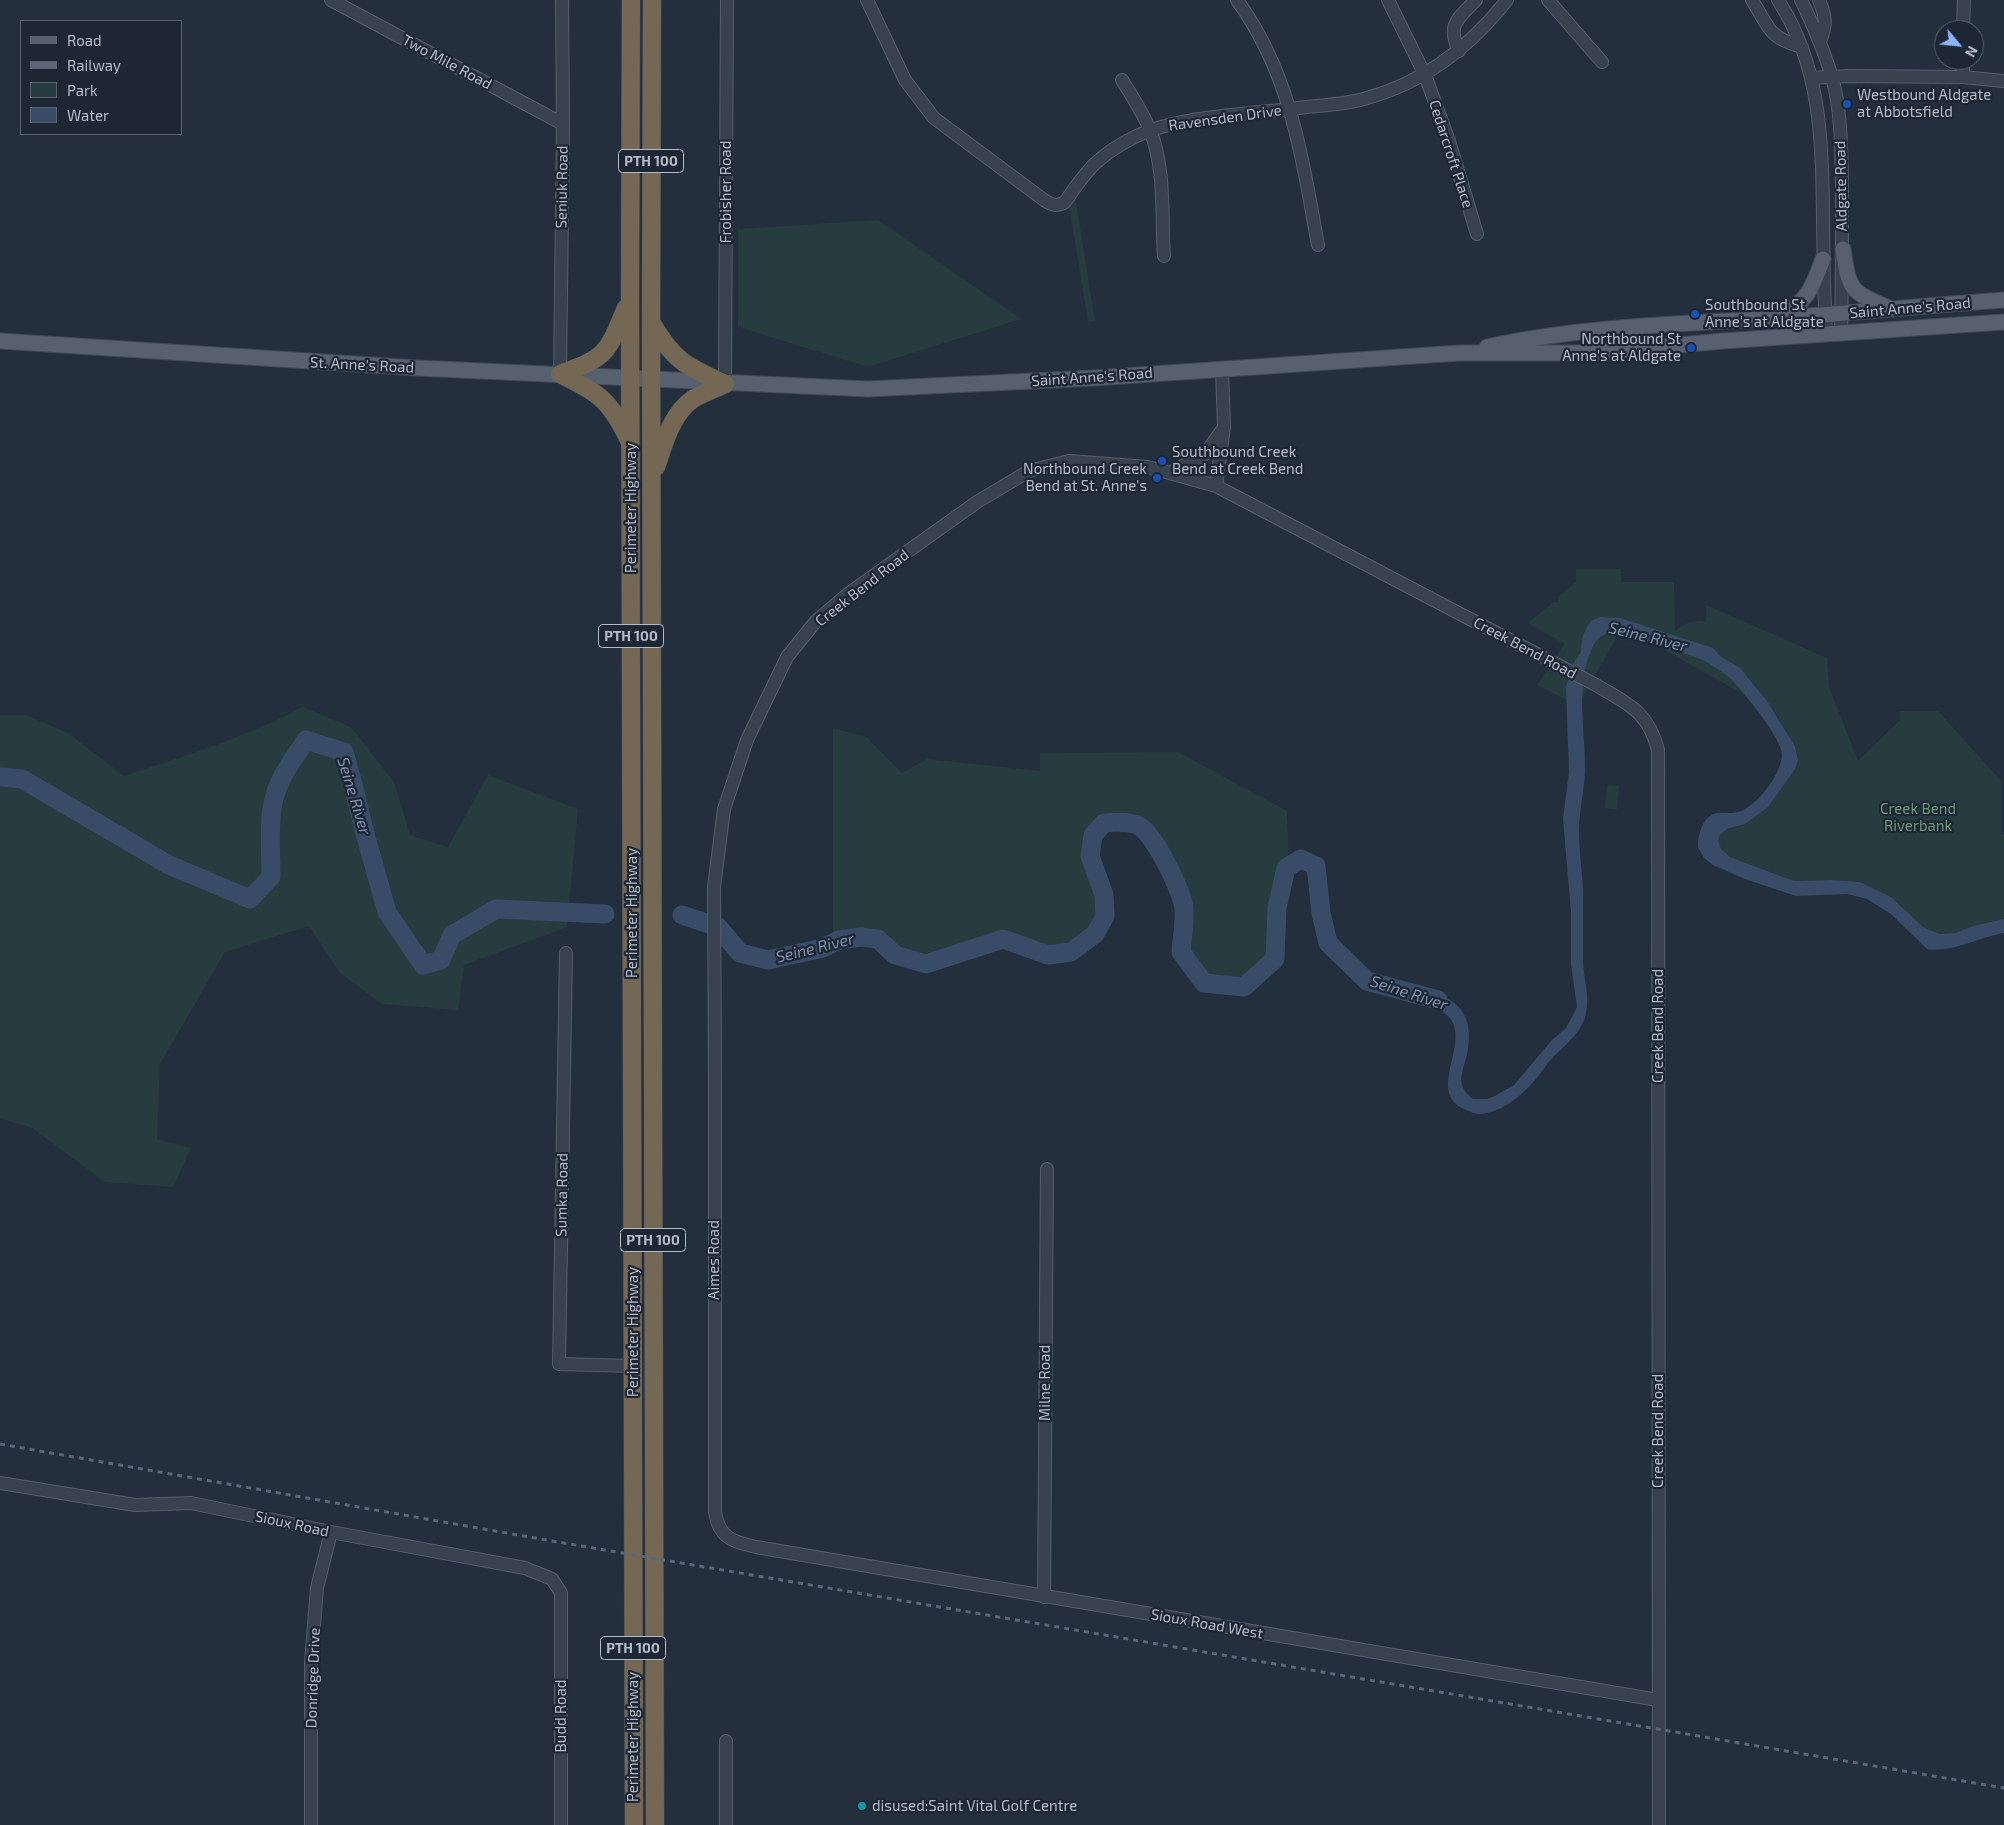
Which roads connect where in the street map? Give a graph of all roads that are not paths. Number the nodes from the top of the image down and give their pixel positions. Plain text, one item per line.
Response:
1 (331, 0) edge
2 (562, 0) edge
3 (631, 0) edge
4 (652, 0) edge
5 (727, 0) edge
6 (867, 0) edge
7 (1237, 0) edge
8 (1388, 0) edge
9 (1476, 0) edge
10 (1507, 0) edge
11 (1548, 0) edge
12 (1752, 0) edge
13 (1778, 0) edge
14 (1801, 0) edge
15 (1819, 0) edge
16 (1964, 0) edge
17 (1964, 20) edge
18 (1820, 41) junction
19 (1802, 47) junction
20 (1459, 51) junction
21 (1602, 62) dead end
22 (1963, 70) edge
23 (1425, 75) junction
24 (1832, 76) junction
25 (1963, 77) junction
26 (1811, 78) junction
27 (1122, 80) dead end
28 (2004, 81) edge
29 (1290, 109) junction
30 (563, 124) junction
31 (1150, 131) junction
32 (1477, 234) dead end
33 (1318, 246) dead end
34 (1842, 249) junction
35 (1164, 256) dead end
36 (1823, 259) junction
37 (630, 298) junction
38 (2004, 300) edge
39 (1893, 310) junction
40 (1841, 314) junction
41 (1825, 315) junction
42 (1780, 318) junction
43 (651, 321) junction
44 (2004, 322) edge
45 (1834, 334) junction
46 (0, 342) edge
47 (1458, 353) junction
48 (1222, 369) junction
49 (560, 374) junction
50 (630, 378) junction
51 (651, 379) junction
52 (725, 384) junction
53 (1224, 427) junction
54 (630, 444) junction
55 (1170, 473) junction
56 (652, 480) junction
57 (1216, 486) junction
58 (714, 948) joint
59 (566, 953) dead end
60 (1046, 1168) dead end
61 (633, 1366) junction
62 (0, 1483) edge
63 (331, 1532) junction
64 (756, 1547) joint
65 (1044, 1597) junction
66 (562, 1607) joint
67 (1658, 1700) junction
68 (726, 1741) dead end
69 (311, 1825) edge
70 (561, 1825) edge
71 (634, 1825) edge
72 (655, 1825) edge
73 (726, 1825) edge
74 (1660, 1825) edge

1 - 30 street, Two Mile Road
2 - 30 street, Seniuk Road
3 - 37 highway, Perimeter Highway / PTH 100
4 - 43 highway, Perimeter Highway / PTH 100
5 - 52 street, Frobisher Road
6 - 31 street, Ravensden Drive
7 - 29 street
8 - 23 street, Cedarcroft Place
9 - 20 street
10 - 20 street, Ravensden Drive
11 - 21 street
12 - 19 street
13 - 19 street, Aldgate Road
14 - 18 street, Aldgate Road
15 - 18 street
16 - 17 street
18 - 24 street, Aldgate Road
19 - 26 street, Aldgate Road
20 - 23 street, Ravensden Drive
22 - 25 street
23 - 29 street, Ravensden Drive
23 - 32 street, Cedarcroft Place
24 - 25 street
24 - 26 street
24 - 34 street, Aldgate Road
25 - 28 street
26 - 36 street, Aldgate Road
27 - 31 street
29 - 31 street, Ravensden Drive
29 - 33 street
30 - 49 street, Seniuk Road
31 - 35 street
34 - 39 main road
34 - 40 street, Aldgate Road
36 - 41 street, Aldgate Road
36 - 42 main road
37 - 49 highway
37 - 50 highway, Perimeter Highway / PTH 100
38 - 39 main road, Saint Anne's Road
39 - 40 main road, Saint Anne's Road
40 - 41 main road, Saint Anne's Road
40 - 45 street, Aldgate Road
41 - 42 main road, Saint Anne's Road
41 - 45 street, Aldgate Road
42 - 47 main road, Saint Anne's Road
43 - 51 highway, Perimeter Highway / PTH 100
43 - 52 highway
44 - 45 main road, Saint Anne's Road
45 - 47 main road, Saint Anne's Road
46 - 49 main road, St. Anne's Road
47 - 48 main road, Saint Anne's Road
48 - 52 main road, Saint Anne's Road
48 - 53 street
49 - 50 main road, St. Anne's Road
49 - 54 highway
50 - 51 main road, St. Anne's Road
50 - 54 highway, Perimeter Highway / PTH 100
51 - 52 main road, St. Anne's Road
51 - 56 highway, Perimeter Highway / PTH 100
52 - 56 highway
53 - 55 street
53 - 57 street
54 - 61 highway, Perimeter Highway / PTH 100
55 - 57 street, Creek Bend Road
55 - 58 street, Creek Bend Road
56 - 72 highway, Perimeter Highway / PTH 100
57 - 67 street, Creek Bend Road
58 - 64 street, Aimes Road
59 - 61 street, Sumka Road
60 - 65 street, Milne Road
61 - 71 highway, Perimeter Highway / PTH 100
62 - 63 street, Sioux Road
63 - 66 street, Sioux Road
63 - 69 street, Donridge Drive
64 - 65 street, Sioux Road West
65 - 67 street, Sioux Road West
66 - 70 street, Budd Road
67 - 74 street, Creek Bend Road
68 - 73 street

